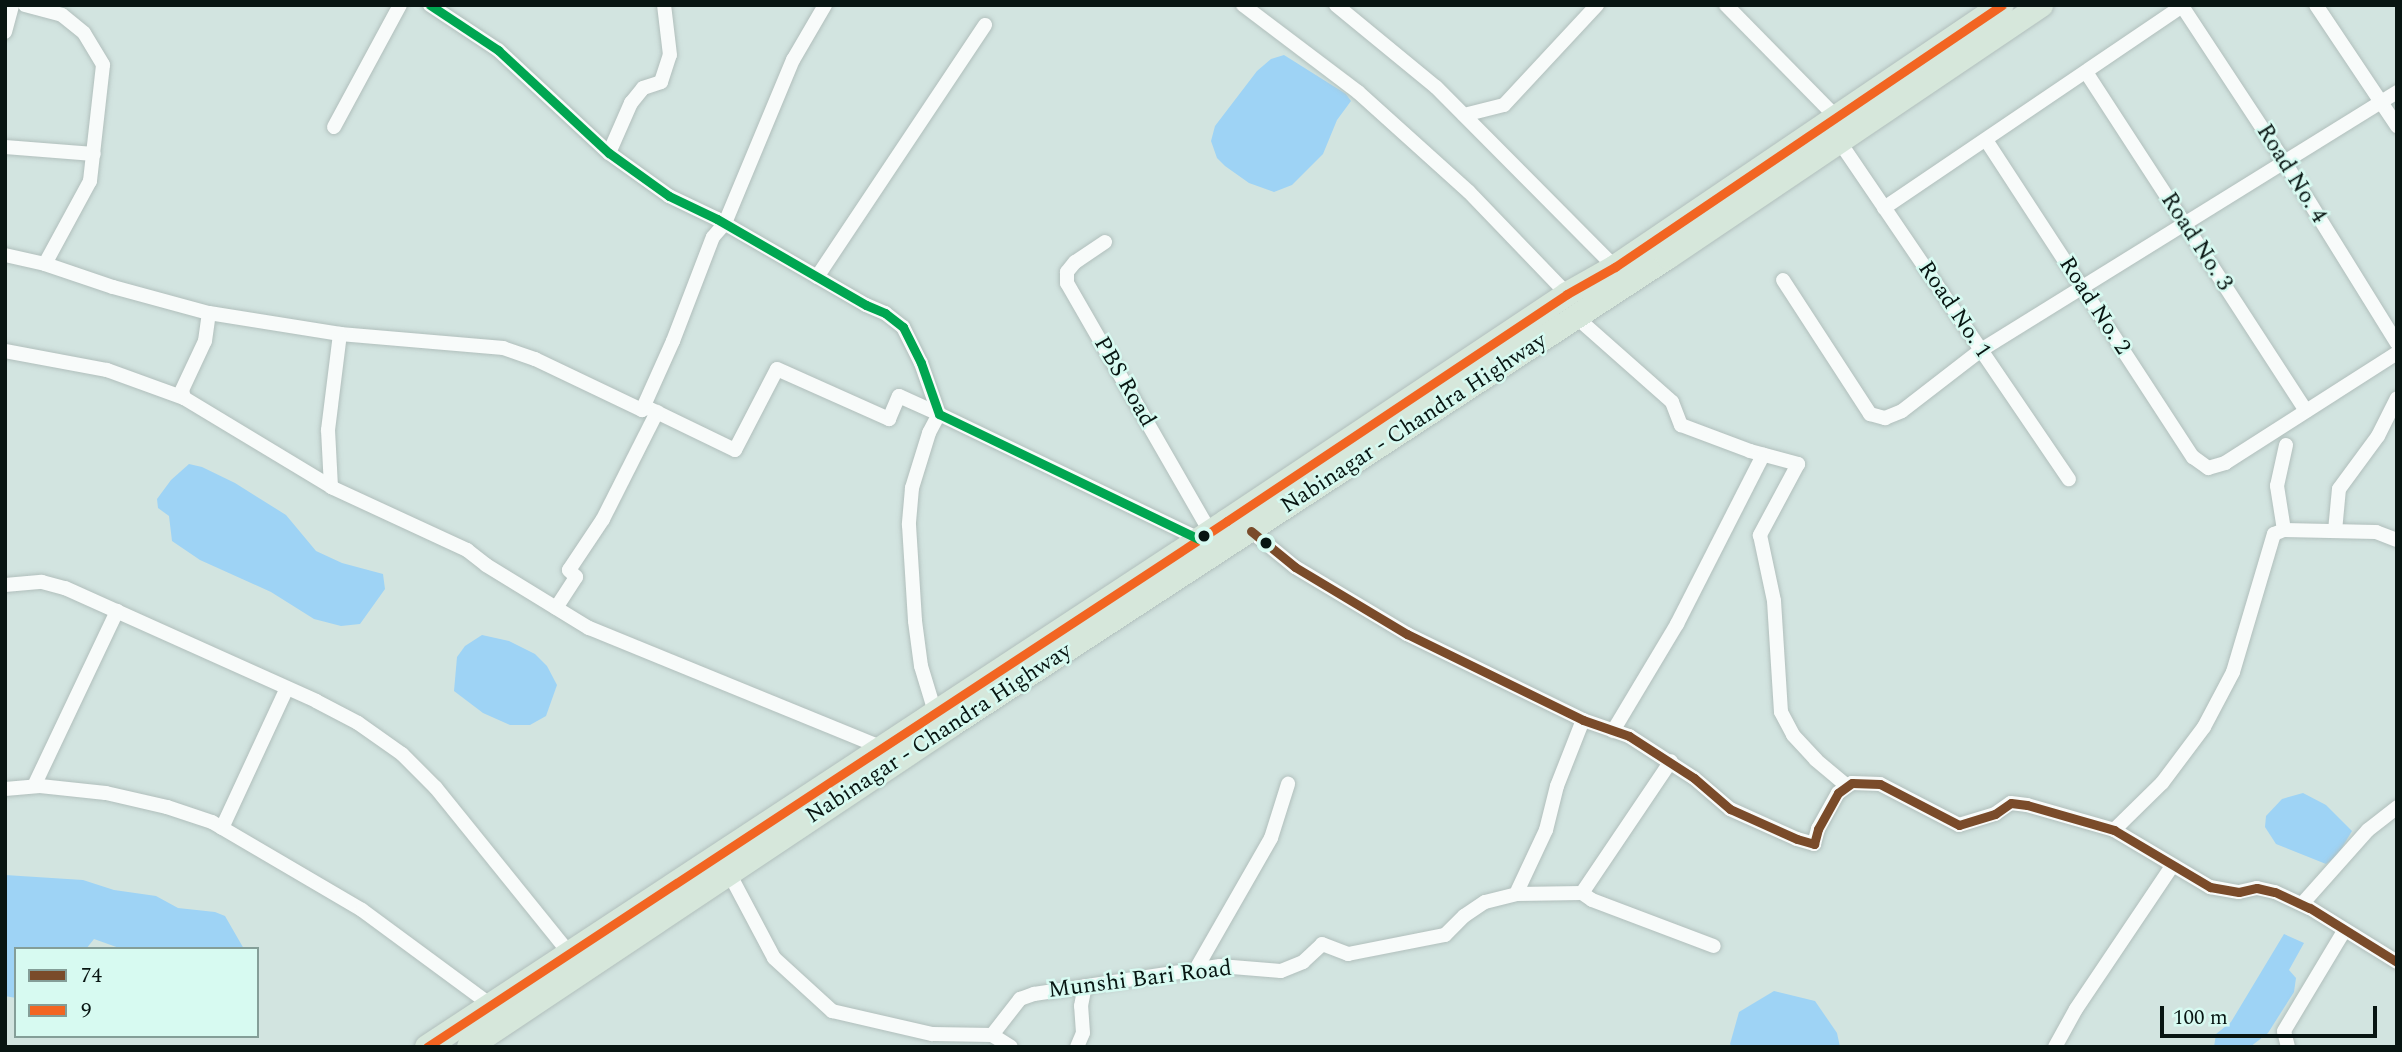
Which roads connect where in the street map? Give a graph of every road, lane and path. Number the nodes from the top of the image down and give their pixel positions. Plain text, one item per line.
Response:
1 (12, 5) edge
2 (25, 5) edge
3 (400, 5) edge
4 (430, 5) edge
5 (664, 5) edge
6 (825, 5) edge
7 (1243, 5) edge
8 (1336, 5) edge
9 (1597, 5) edge
10 (1726, 5) edge
11 (2002, 5) edge
12 (2041, 5) edge
13 (2316, 5) edge
14 (2183, 6) edge
15 (985, 25) dead end
16 (5, 32) edge
17 (2086, 72) junction
18 (2397, 92) edge
19 (2380, 101) junction
20 (1464, 115) junction
21 (2397, 126) edge
22 (334, 127) dead end
23 (1838, 129) junction
24 (1986, 139) junction
25 (5, 147) edge
26 (610, 153) junction
27 (94, 154) junction
28 (2284, 161) junction
29 (1884, 208) junction
30 (725, 223) junction
31 (2183, 223) junction
32 (1105, 242) dead end
33 (5, 255) edge
34 (45, 264) junction
35 (1615, 267) junction
36 (817, 277) junction
37 (1783, 280) dead end
38 (2081, 287) junction
39 (1567, 294) junction
40 (209, 313) junction
41 (1576, 317) junction
42 (340, 334) junction
43 (2397, 343) edge
44 (1981, 350) junction
45 (5, 351) edge
46 (2397, 353) edge
47 (184, 398) junction
48 (2397, 398) edge
49 (651, 409) junction
50 (2306, 411) junction
51 (939, 415) junction
52 (2286, 445) dead end
53 (1763, 454) junction
54 (2068, 479) dead end
55 (331, 487) junction
56 (2284, 530) junction
57 (1251, 531) junction
58 (2335, 531) junction
59 (1205, 536) junction
60 (2397, 540) edge
61 (5, 585) edge
62 (556, 608) junction
63 (117, 611) junction
64 (287, 688) junction
65 (935, 712) junction
66 (1583, 720) junction
67 (1613, 731) junction
68 (881, 747) junction
69 (1671, 761) junction
70 (1288, 784) dead end
71 (34, 786) junction
72 (1847, 786) junction
73 (5, 789) edge
74 (2397, 807) edge
75 (222, 828) junction
76 (2114, 830) junction
77 (2172, 866) junction
78 (729, 873) junction
79 (1582, 893) junction
80 (1516, 894) junction
81 (2302, 904) junction
82 (2344, 931) junction
83 (1714, 946) dead end
84 (570, 954) junction
85 (2397, 962) edge
86 (1196, 969) junction
87 (1085, 986) junction
88 (492, 1005) junction
89 (992, 1035) junction
90 (470, 1046) edge
91 (427, 1047) edge
92 (1011, 1047) edge
93 (1077, 1047) edge
94 (2055, 1047) edge
95 (2288, 1047) edge

1 - 16 street
2 - 27 street
3 - 22 street
4 - 26 street
5 - 26 street
6 - 30 street
7 - 39 street
8 - 20 street
9 - 20 street
10 - 23 street, Road No. 1
11 - 23 highway, Nabinagar - Chandra Highway
12 - 23 highway, Nabinagar - Chandra Highway
13 - 19 street
14 - 17 street
14 - 28 street, Road No. 4
15 - 36 street
17 - 24 street
17 - 31 street, Road No. 3
18 - 19 street
19 - 21 street
19 - 28 street
20 - 35 street
23 - 29 street, Road No. 1
23 - 35 highway, Nabinagar - Chandra Highway
23 - 41 highway, Nabinagar - Chandra Highway
24 - 29 street
24 - 38 street, Road No. 2
25 - 27 street
26 - 30 street
27 - 34 street
28 - 31 street
28 - 43 street, Road No. 4
29 - 44 street, Road No. 1
30 - 36 street
30 - 49 street
31 - 38 street
31 - 50 street, Road No. 3
32 - 59 street, PBS Road
33 - 34 street
34 - 40 street
35 - 39 highway, Nabinagar - Chandra Highway
36 - 51 street
37 - 44 street
38 - 44 street
38 - 50 street, Road No. 2
39 - 59 highway, Nabinagar - Chandra Highway
40 - 42 street
40 - 47 street
41 - 53 street
41 - 57 highway, Nabinagar - Chandra Highway
42 - 49 street
42 - 55 street
44 - 54 street, Road No. 1
45 - 47 street
46 - 50 street
47 - 55 street
48 - 58 street
49 - 51 street
49 - 62 street
51 - 59 street
51 - 65 street
52 - 56 street
53 - 67 street
53 - 72 street
55 - 62 street
56 - 58 street
56 - 76 street
57 - 66 street
57 - 78 highway, Nabinagar - Chandra Highway
58 - 60 street
59 - 65 highway, Nabinagar - Chandra Highway
61 - 63 street
62 - 68 street
63 - 64 street
63 - 71 street
64 - 75 street
64 - 84 street
65 - 68 highway, Nabinagar - Chandra Highway
66 - 67 street
66 - 80 street
67 - 69 street
68 - 84 highway, Nabinagar - Chandra Highway
69 - 72 street
69 - 79 street
70 - 86 street
71 - 73 street
71 - 75 street
72 - 76 street
74 - 81 street
75 - 88 street
76 - 77 street
77 - 81 street
77 - 94 street
78 - 89 street
78 - 90 highway, Nabinagar - Chandra Highway
79 - 80 street
79 - 83 street
80 - 86 street, Munshi Bari Road
81 - 82 street
82 - 85 street
82 - 95 street
84 - 88 highway, Nabinagar - Chandra Highway
86 - 87 street, Munshi Bari Road
87 - 89 street, Munshi Bari Road
87 - 93 street
88 - 91 highway, Nabinagar - Chandra Highway
89 - 92 street

